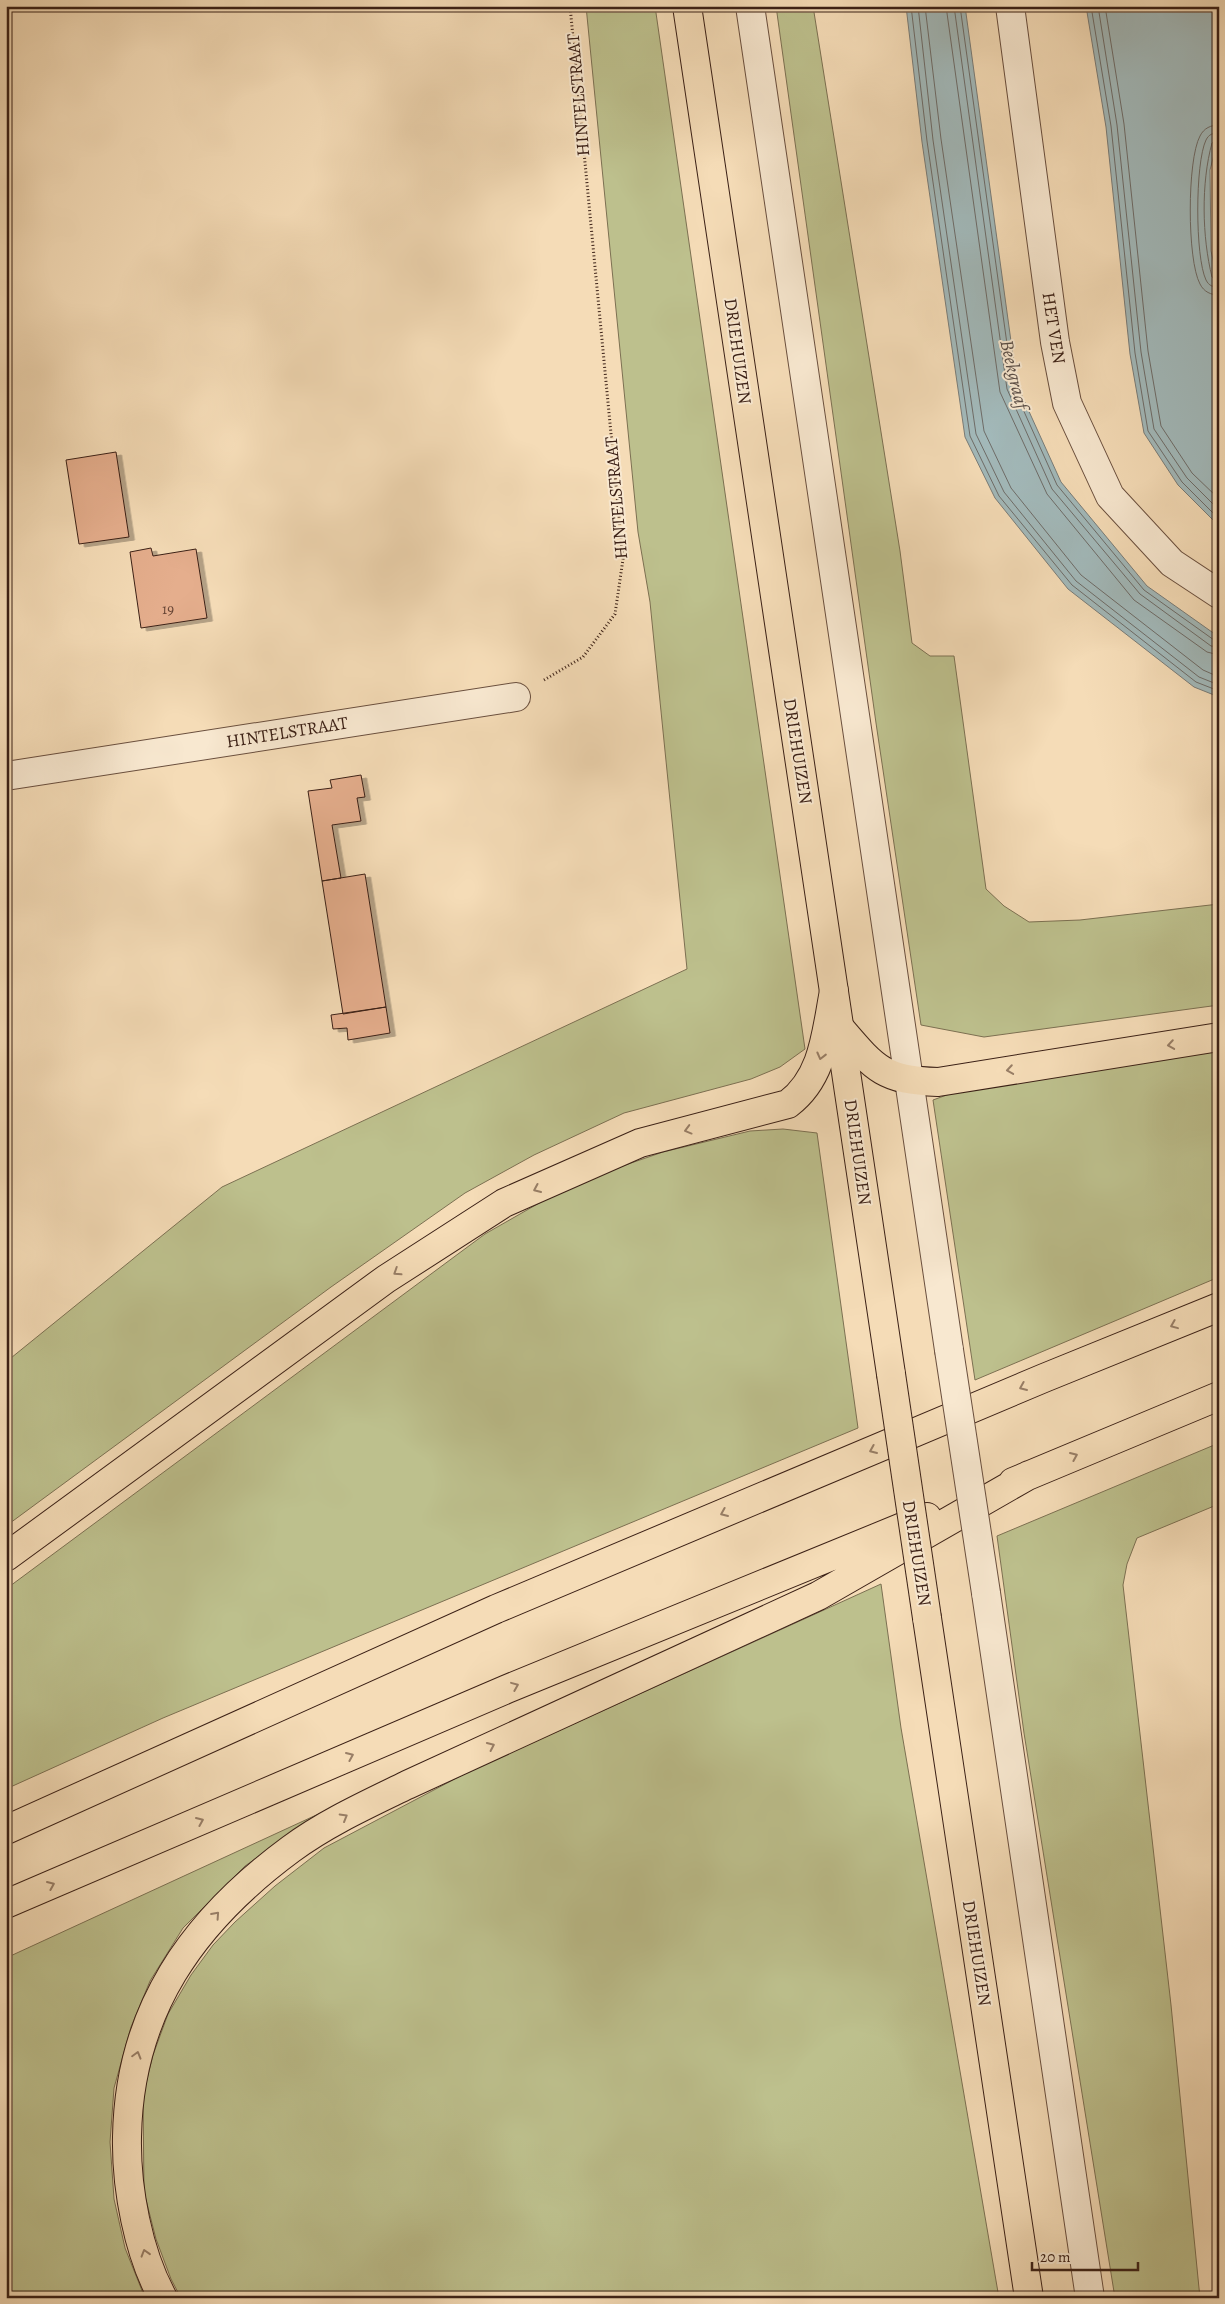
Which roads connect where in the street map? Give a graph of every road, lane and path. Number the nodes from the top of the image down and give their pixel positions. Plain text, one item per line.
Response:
1 (570, 6) edge
2 (687, 6) edge
3 (750, 6) edge
4 (1010, 6) edge
5 (1219, 594) edge
6 (516, 697) joint
7 (6, 776) edge
8 (834, 991) junction
9 (840, 1028) junction
10 (1219, 1037) edge
11 (911, 1081) junction
12 (1219, 1307) edge
13 (1219, 1396) edge
14 (1029, 1475) junction
15 (6, 1557) edge
16 (6, 1830) edge
17 (6, 1904) edge
18 (163, 2298) edge
19 (1029, 2298) edge
20 (1090, 2298) edge

1 - 6 path, HINTELSTRAAT
2 - 8 main road, DRIEHUIZEN
3 - 11 street
4 - 5 street, HET VEN
6 - 7 street, HINTELSTRAAT
8 - 9 main road, DRIEHUIZEN
8 -> 15 main road
9 - 11 main road
9 - 19 main road, DRIEHUIZEN, bridge
10 -> 11 main road
11 - 20 street, bridge
12 -> 16 main road
14 -> 13 main road
17 -> 14 main road
18 -> 14 main road

